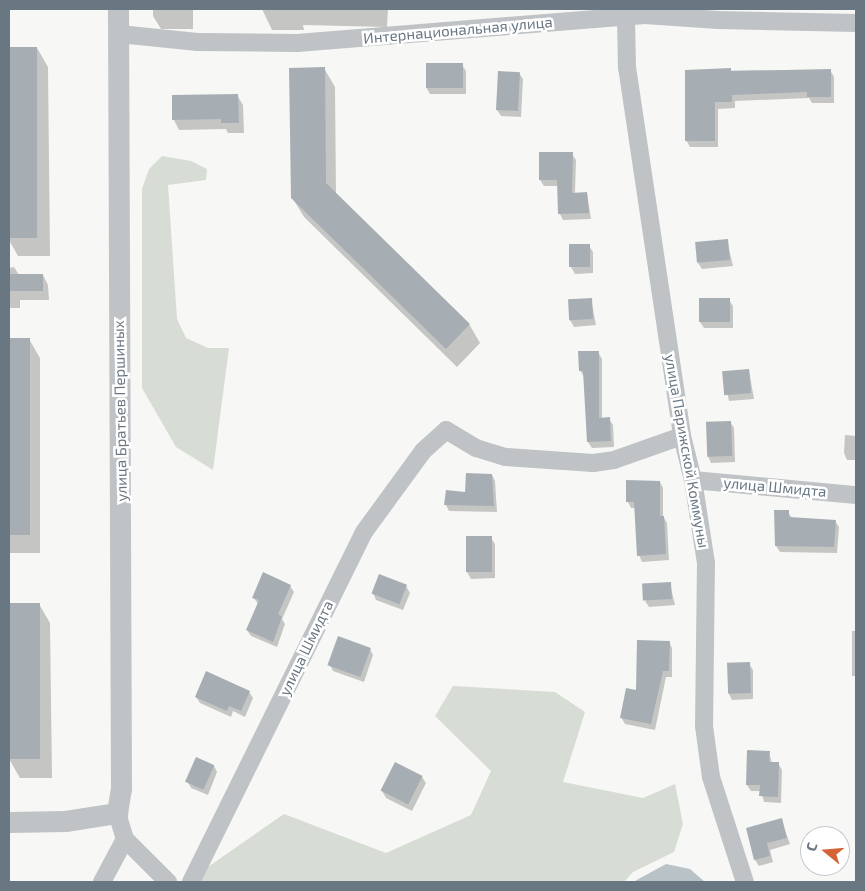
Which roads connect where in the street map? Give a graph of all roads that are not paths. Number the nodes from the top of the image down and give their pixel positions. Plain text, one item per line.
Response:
1 (118, 9) edge
2 (646, 12) edge
3 (626, 17) junction
4 (856, 23) edge
5 (119, 34) junction
6 (682, 436) junction
7 (693, 480) junction
8 (856, 495) edge
9 (117, 813) junction
10 (9, 822) edge
11 (125, 840) junction
12 (102, 882) edge
13 (168, 882) edge
14 (191, 882) edge
15 (744, 882) edge

1 - 5 street, улица Братьев Першиных
2 - 3 street, Интернациональная улица
2 - 4 street, Интернациональная улица
3 - 5 street, Интернациональная улица
3 - 6 street, улица Парижской Коммуны
5 - 9 street, улица Братьев Першиных
6 - 7 street, улица Парижской Коммуны
6 - 14 street, улица Шмидта
7 - 8 street, улица Шмидта
7 - 15 street, улица Парижской Коммуны
9 - 10 street
9 - 11 street
11 - 12 street
11 - 13 street

